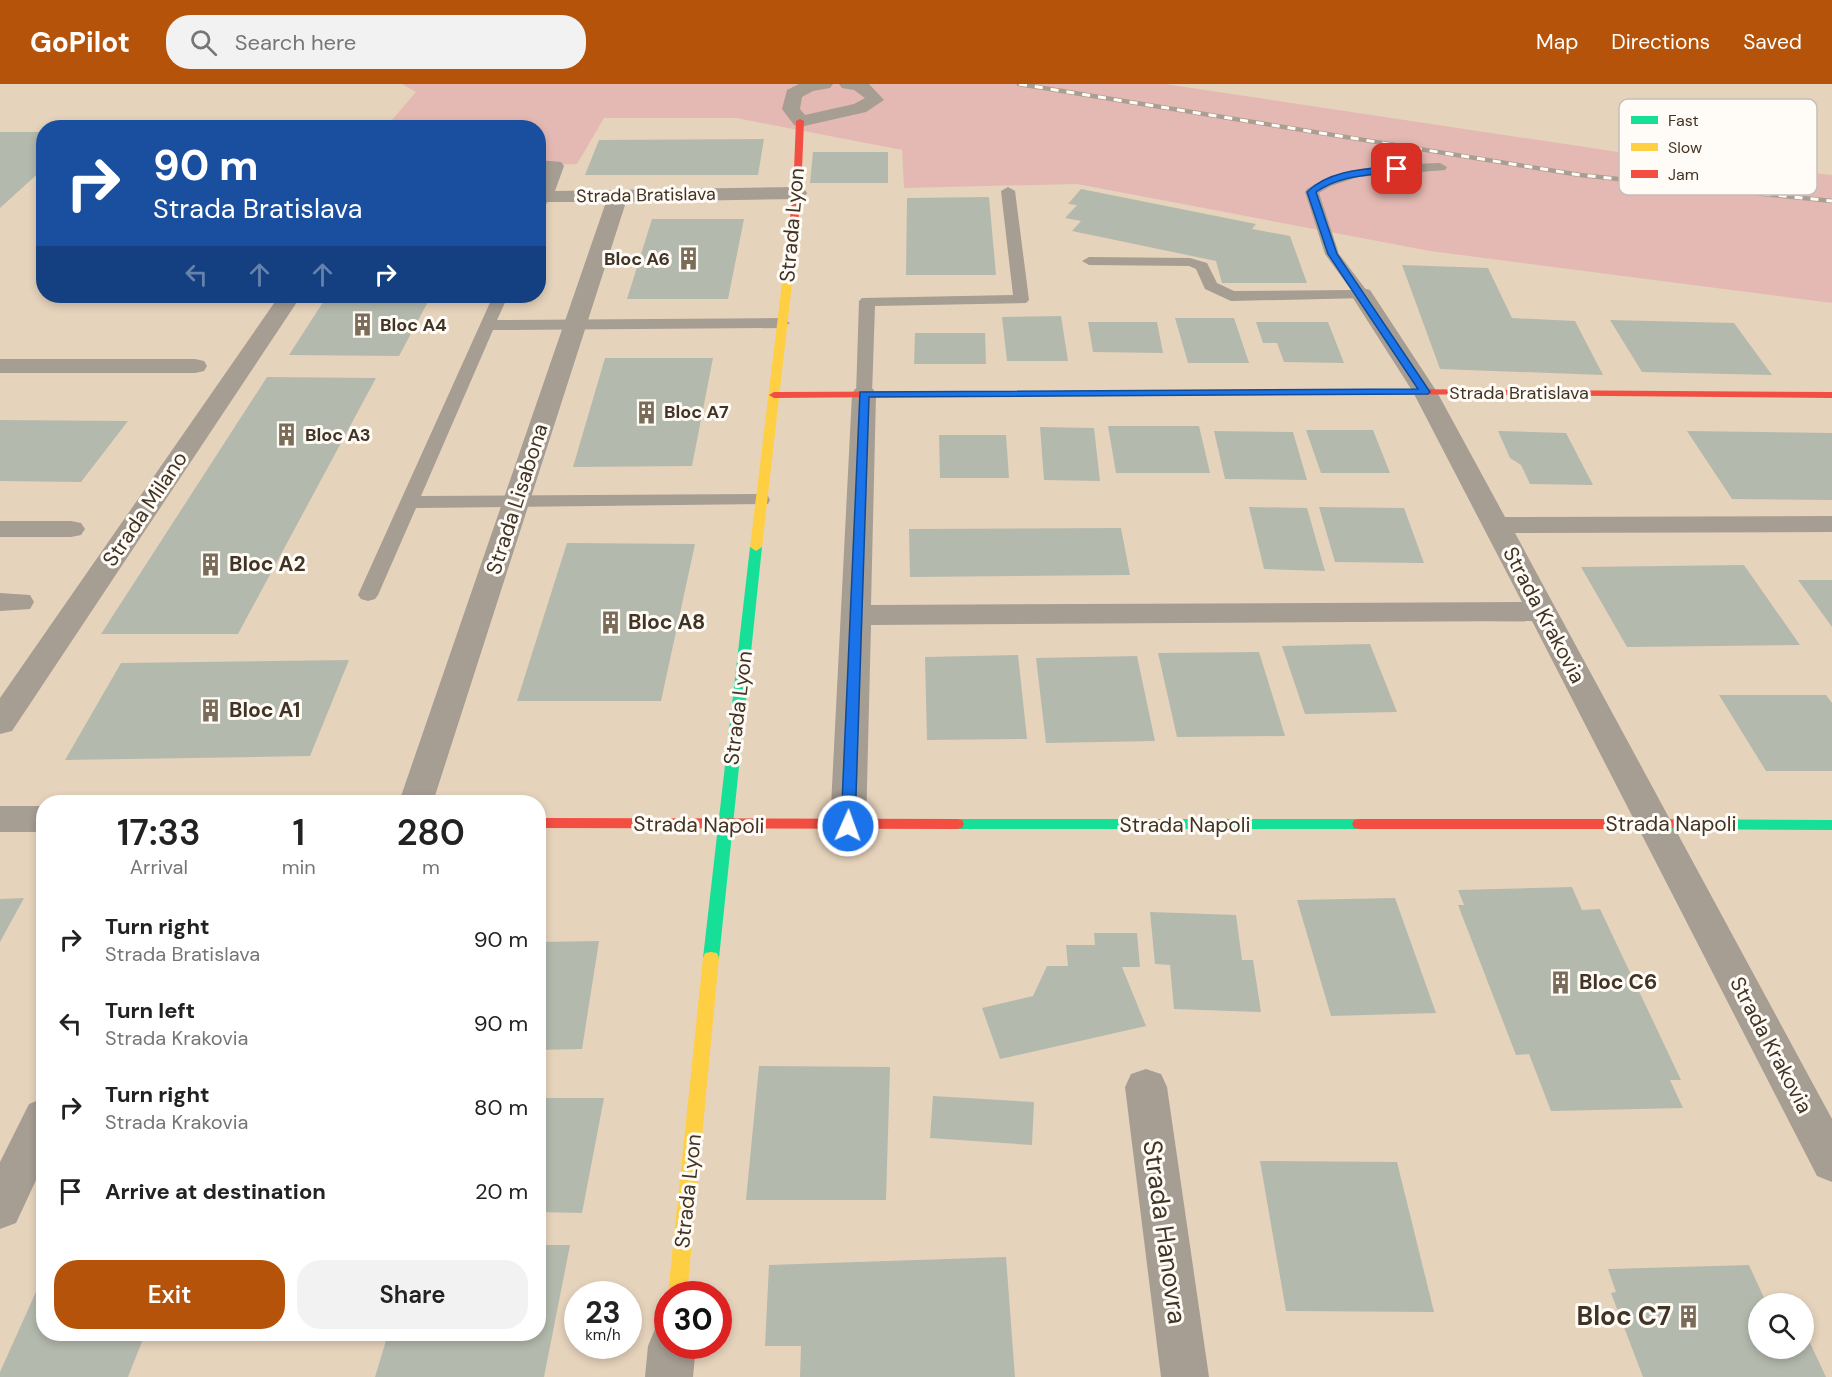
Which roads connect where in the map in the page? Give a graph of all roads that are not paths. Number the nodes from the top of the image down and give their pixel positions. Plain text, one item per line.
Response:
1 (824, 84) edge
2 (848, 84) edge
3 (800, 121) junction
4 (546, 166) edge
5 (1440, 167) dead end
6 (546, 188) edge
7 (1008, 191) dead end
8 (797, 193) junction
9 (618, 196) junction
10 (546, 202) edge
11 (1089, 261) dead end
12 (1362, 295) junction
13 (285, 303) edge
14 (497, 303) edge
15 (782, 323) junction
16 (575, 324) junction
17 (487, 325) junction
18 (0, 366) edge
19 (195, 366) dead end
20 (1425, 392) junction
21 (864, 394) junction
22 (774, 395) junction
23 (1832, 395) edge
24 (761, 500) junction
25 (516, 501) junction
26 (409, 502) junction
27 (1832, 524) edge
28 (1496, 525) junction
29 (0, 529) edge
30 (70, 529) dead end
31 (368, 595) dead end
32 (1542, 611) junction
33 (856, 615) junction
34 (0, 723) edge
35 (418, 795) edge
36 (0, 819) edge
37 (36, 819) edge
38 (546, 823) edge
39 (1655, 823) junction
40 (724, 825) junction
41 (1832, 825) edge
42 (848, 826) junction
43 (1146, 1087) dead end
44 (36, 1134) edge
45 (1832, 1162) edge
46 (0, 1208) edge
47 (678, 1281) edge
48 (671, 1359) edge
49 (669, 1377) edge
50 (1185, 1377) edge

1 - 3 street
2 - 3 street
3 - 8 street, Strada Lyon
4 - 6 street, Strada Bratislava
5 - 12 lane, Strada Krakovia
7 - 21 lane
8 - 9 street, Strada Bratislava
8 - 15 street, Strada Lyon
9 - 10 street, Strada Bratislava
9 - 16 street, Strada Lisabona
11 - 12 lane
12 - 20 street, Strada Krakovia
13 - 34 street, Strada Milano
14 - 17 lane
15 - 16 lane
15 - 22 street, Strada Lyon
16 - 17 lane
16 - 25 street, Strada Lisabona
17 - 26 lane
18 - 19 street
20 - 21 street, Strada Bratislava
20 - 23 street, Strada Bratislava
20 - 28 street, Strada Krakovia
21 - 22 street, Strada Bratislava
21 - 33 street
22 - 24 street, Strada Lyon
24 - 25 lane
24 - 40 street, Strada Lyon
25 - 26 lane
25 - 35 street, Strada Lisabona
26 - 31 lane
27 - 28 street
28 - 32 street, Strada Krakovia
29 - 30 street
32 - 33 street
32 - 39 street, Strada Krakovia
33 - 42 street
36 - 37 street
38 - 40 street, Strada Napoli
39 - 41 street, Strada Napoli
39 - 42 street, Strada Napoli
39 - 45 street, Strada Krakovia
40 - 42 street, Strada Napoli
40 - 47 street, Strada Lyon
43 - 50 street, Strada Hanovra
44 - 46 street
48 - 49 street

